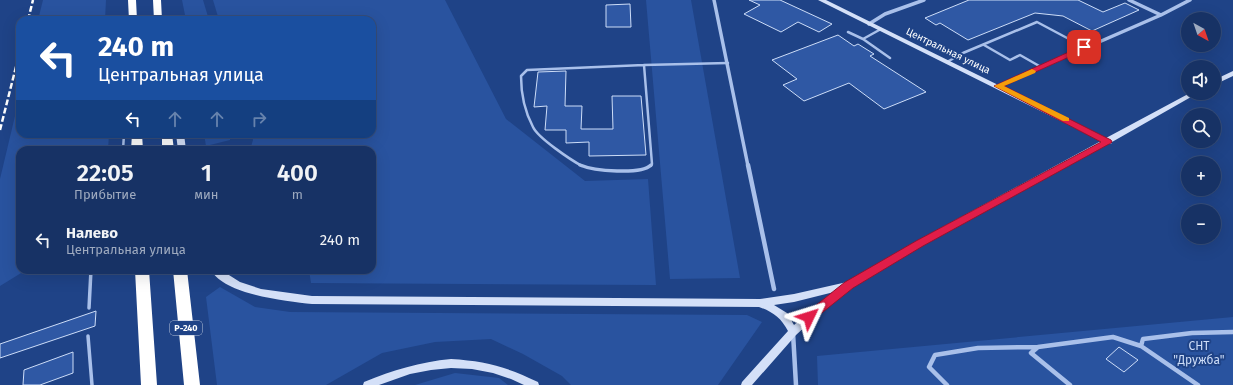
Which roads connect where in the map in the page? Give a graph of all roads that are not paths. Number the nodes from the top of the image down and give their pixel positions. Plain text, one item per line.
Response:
1 (132, 0) edge
2 (156, 0) edge
3 (714, 0) edge
4 (821, 0) edge
5 (924, 0) edge
6 (1129, 0) edge
7 (1190, 0) edge
8 (832, 3) edge
9 (1161, 15) junction
10 (133, 16) edge
11 (158, 16) edge
12 (869, 24) junction
13 (881, 29) junction
14 (848, 32) dead end
15 (863, 39) junction
16 (984, 45) junction
17 (1084, 47) junction
18 (890, 58) dead end
19 (948, 62) junction
20 (728, 63) junction
21 (644, 65) junction
22 (1041, 67) junction
23 (1233, 73) edge
24 (1221, 79) edge
25 (998, 86) junction
26 (1183, 100) edge
27 (1108, 142) junction
28 (91, 274) edge
29 (142, 274) edge
30 (180, 274) edge
31 (220, 274) edge
32 (849, 285) junction
33 (774, 289) dead end
34 (760, 303) junction
35 (89, 308) dead end
36 (793, 332) junction
37 (1233, 332) edge
38 (88, 336) dead end
39 (1141, 346) junction
40 (1038, 347) junction
41 (92, 385) edge
42 (149, 385) edge
43 (192, 385) edge
44 (368, 385) edge
45 (534, 385) edge
46 (746, 385) edge
47 (796, 385) edge
48 (947, 385) edge
49 (1070, 385) edge
50 (1198, 385) edge

1 - 10 highway
2 - 11 highway
3 - 20 street
4 - 8 main road, Центральная улица
5 - 12 street
6 - 9 street
7 - 9 street
8 - 12 main road, Центральная улица
9 - 17 street
12 - 13 main road, Центральная улица
13 - 15 lane
13 - 19 main road, Центральная улица
14 - 15 lane
15 - 18 lane
16 - 17 lane
16 - 19 lane
16 - 22 lane
17 - 22 street
19 - 25 main road, Центральная улица
20 - 21 lane
20 - 33 street
21 - 21 lane
22 - 25 street
23 - 24 main road
25 - 27 main road, Центральная улица
26 - 27 main road
27 - 32 main road
28 - 35 lane
29 - 42 highway
30 - 43 highway, Р-240
31 - 34 main road
32 - 34 main road
32 - 36 main road
34 - 36 main road
36 - 46 main road
36 - 47 street
37 - 39 street
38 - 41 lane
39 - 40 street
39 - 50 street
40 - 48 street
40 - 49 street
44 - 45 main road

